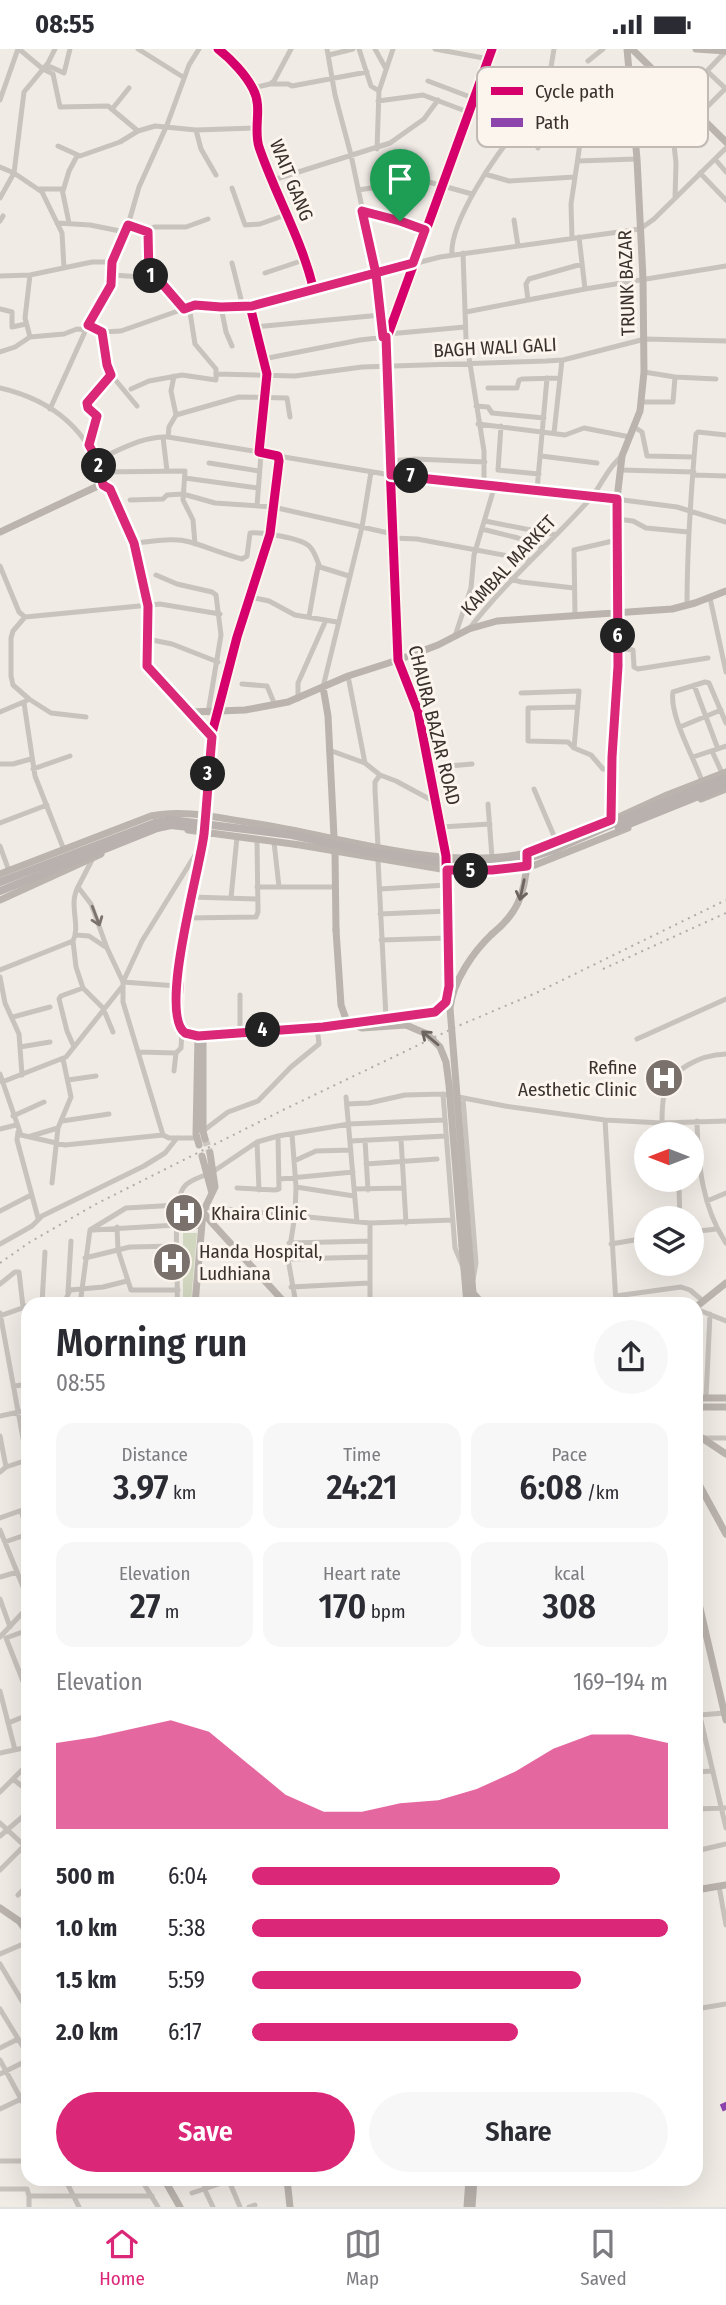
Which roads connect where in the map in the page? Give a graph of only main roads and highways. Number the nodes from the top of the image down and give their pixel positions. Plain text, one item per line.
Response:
1 (725, 774) edge
2 (726, 787) edge
3 (0, 882) edge
4 (0, 891) edge

1 - 3 main road, bridge
2 - 4 main road, bridge

